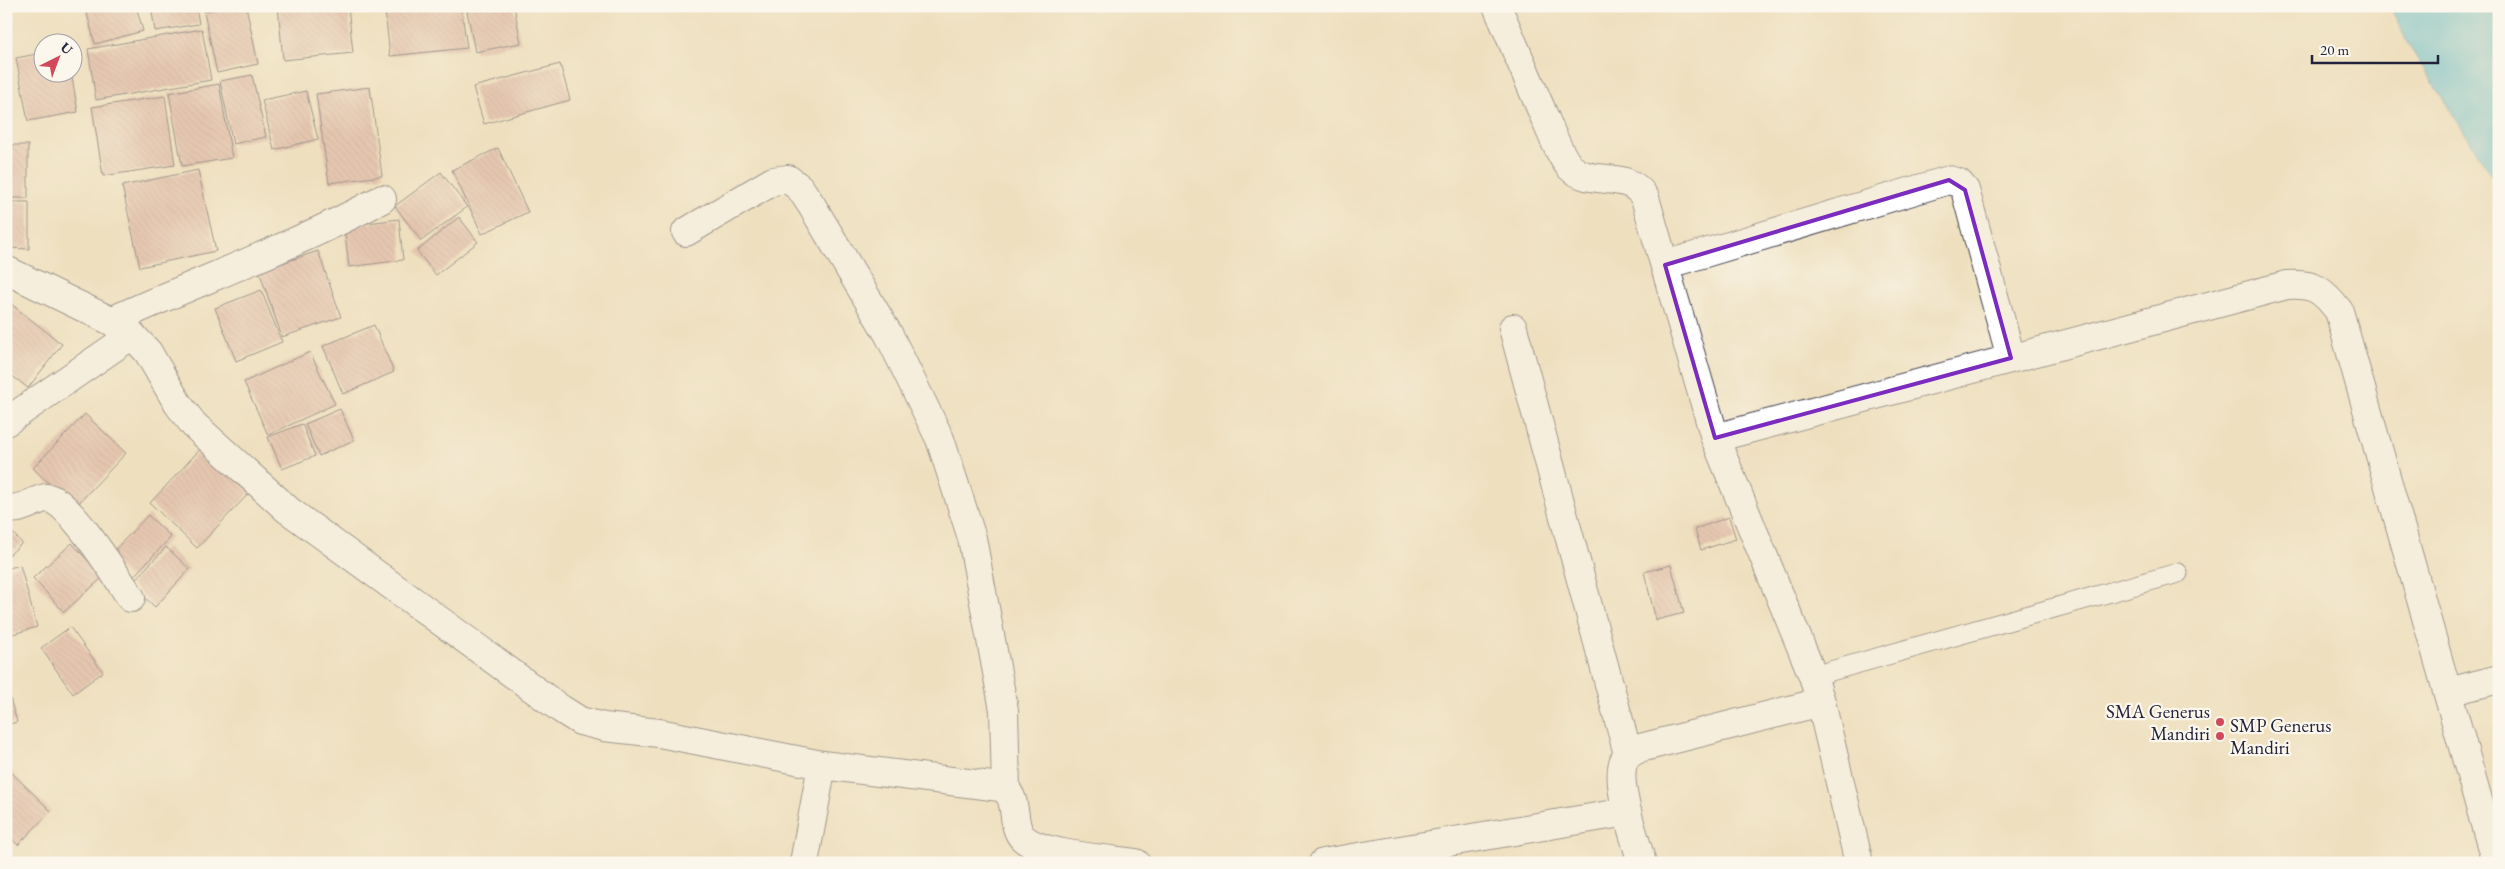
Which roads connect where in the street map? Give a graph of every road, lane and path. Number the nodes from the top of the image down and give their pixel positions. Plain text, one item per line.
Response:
1 (1497, 6) edge
2 (382, 198) dead end
3 (686, 232) dead end
4 (1665, 266) junction
5 (6, 270) edge
6 (121, 328) junction
7 (1513, 328) dead end
8 (2011, 358) junction
9 (6, 422) edge
10 (1716, 438) junction
11 (6, 507) edge
12 (2178, 573) dead end
13 (131, 598) dead end
14 (2499, 679) edge
15 (1817, 689) junction
16 (2448, 692) junction
17 (1628, 754) junction
18 (822, 765) junction
19 (1006, 789) junction
20 (1627, 812) junction
21 (804, 863) edge
22 (1136, 863) edge
23 (1323, 863) edge
24 (1642, 863) edge
25 (1859, 863) edge
26 (2496, 863) edge

1 - 4 street
2 - 6 street
3 - 19 street
4 - 8 street
4 - 10 street
5 - 6 street
6 - 9 street
6 - 18 street
7 - 17 street
8 - 10 street
8 - 16 street
10 - 15 street
11 - 13 street
12 - 15 lane
14 - 16 street
15 - 17 street
15 - 25 street
16 - 26 street
17 - 20 street
18 - 19 street
18 - 21 street
19 - 22 street
20 - 23 street
20 - 24 street

